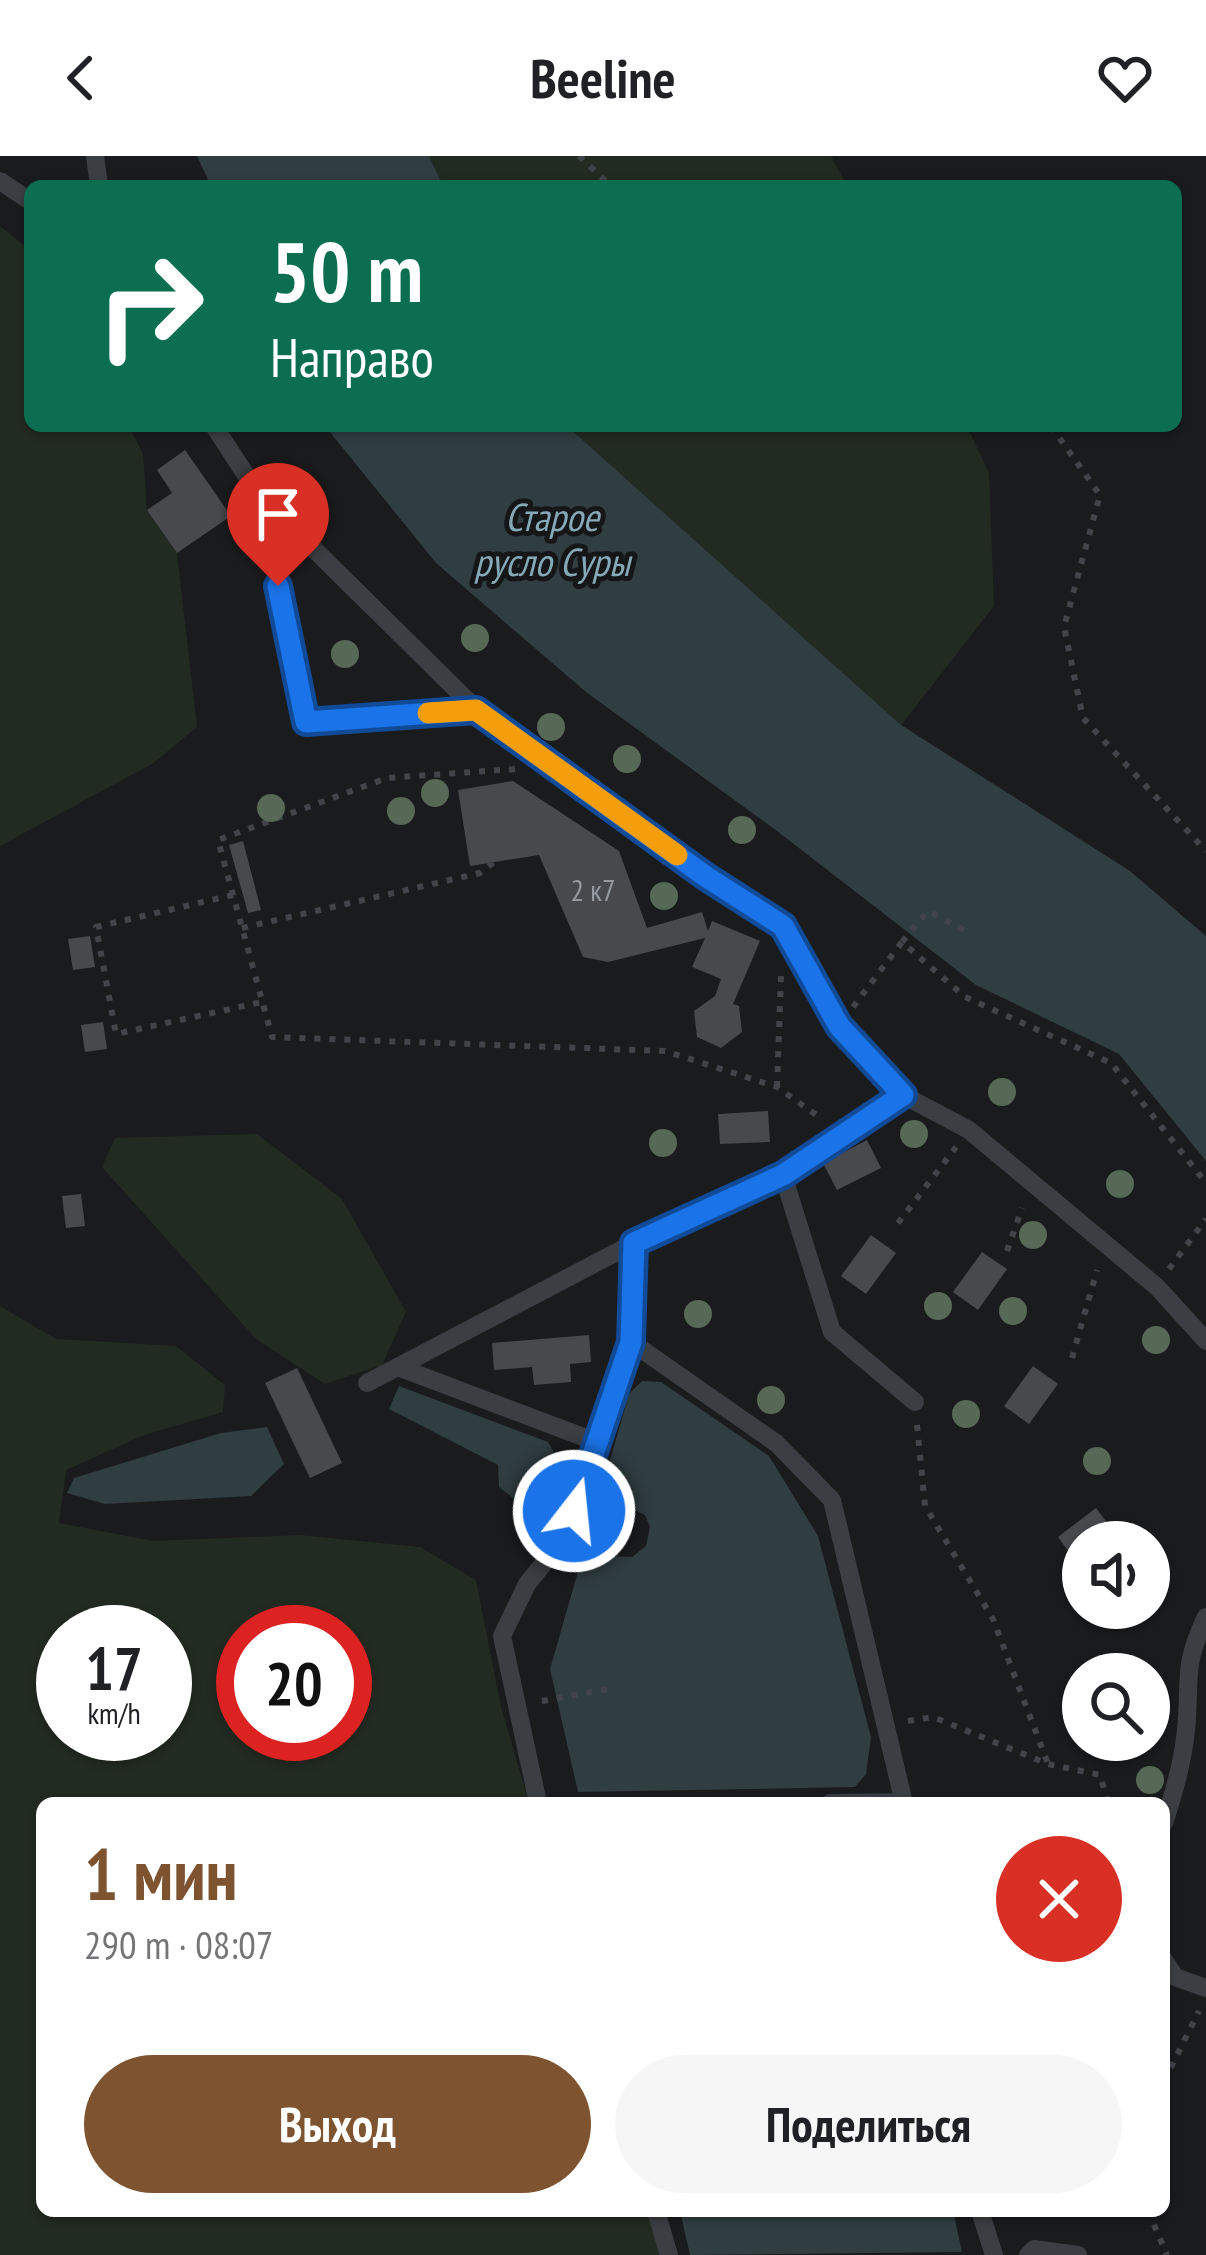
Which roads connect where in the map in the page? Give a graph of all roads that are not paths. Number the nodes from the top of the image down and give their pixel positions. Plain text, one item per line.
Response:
1 (218, 432) edge
2 (259, 496) junction
3 (476, 710) junction
4 (903, 1095) junction
5 (783, 1175) junction
6 (634, 1243) junction
7 (1206, 1341) edge
8 (631, 1342) junction
9 (398, 1367) junction
10 (367, 1383) dead end
11 (915, 1402) road end
12 (594, 1441) junction
13 (1206, 1617) edge
14 (537, 1797) edge
15 (903, 1797) edge
16 (1170, 1806) edge
17 (1170, 1969) edge
18 (1206, 1993) edge
19 (658, 2217) edge
20 (982, 2217) edge
21 (669, 2255) edge
22 (994, 2255) edge
23 (1028, 2255) edge
24 (1078, 2255) edge

1 - 2 lane
2 - 3 lane
2 - 3 lane
3 - 4 lane
4 - 5 lane
4 - 7 lane
5 - 6 lane
5 - 11 lane
6 - 8 lane
6 - 9 lane
8 - 12 lane
8 - 15 lane
9 - 10 lane
9 - 12 lane
12 - 14 lane
13 - 16 lane
17 - 18 lane
19 - 21 lane
20 - 22 lane
23 - 24 lane

